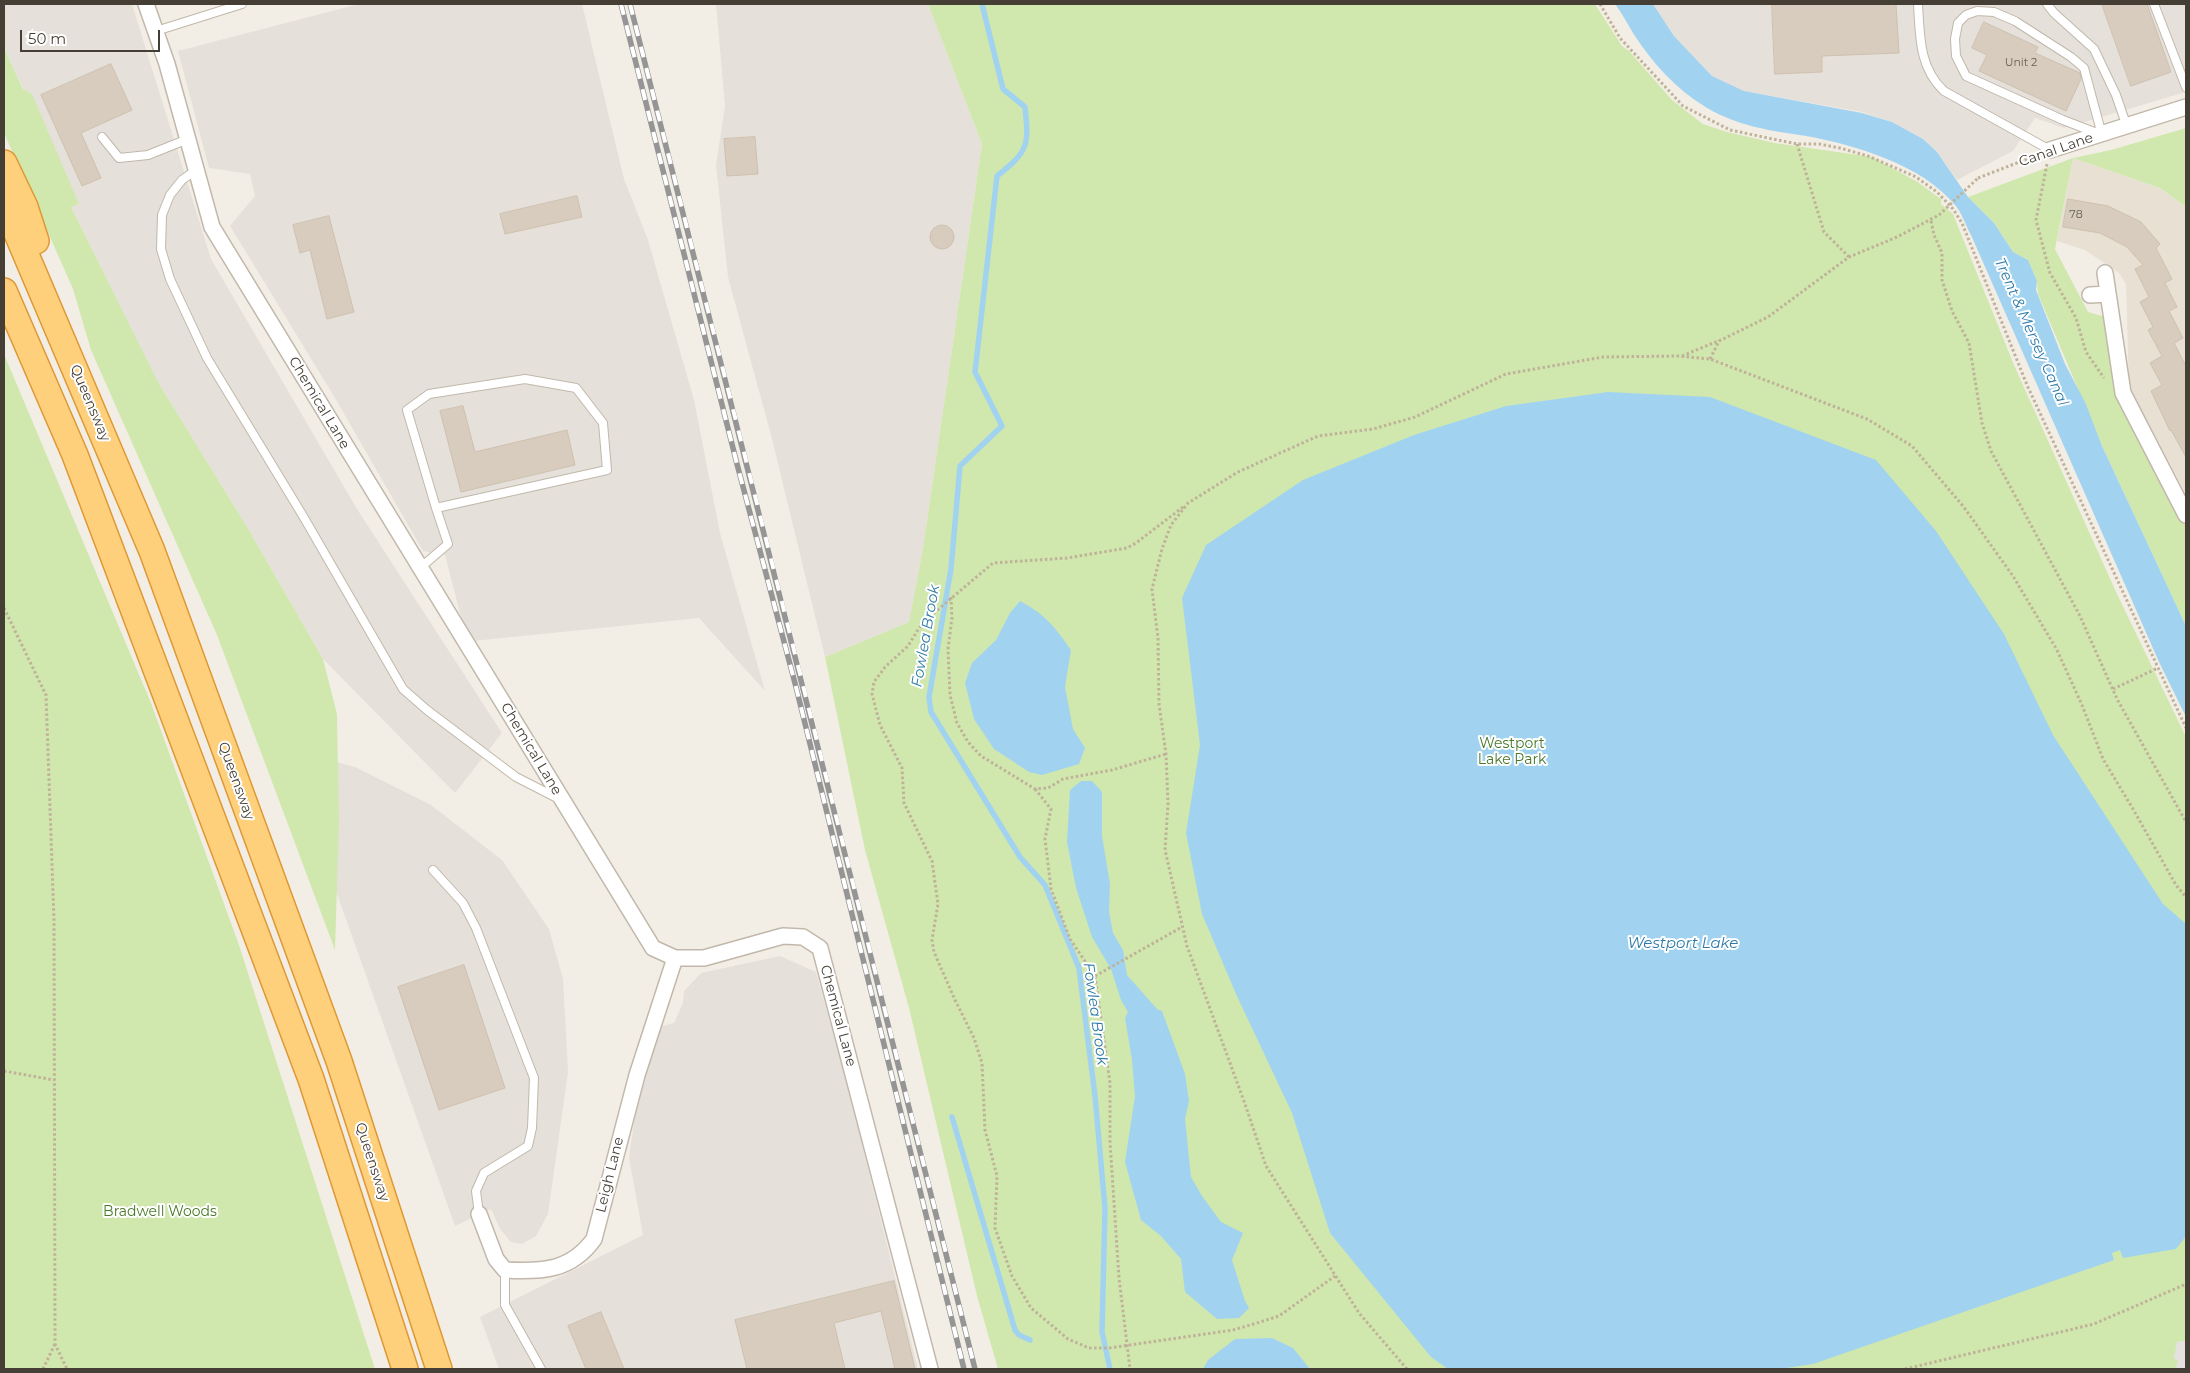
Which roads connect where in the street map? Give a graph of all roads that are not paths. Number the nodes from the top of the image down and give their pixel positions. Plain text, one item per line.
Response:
1 (146, 4) edge
2 (242, 4) edge
3 (1918, 4) edge
4 (2047, 4) edge
5 (2154, 4) edge
6 (156, 31) junction
7 (2186, 86) edge
8 (2186, 107) edge
9 (2127, 127) junction
10 (2102, 135) junction
11 (102, 137) dead end
12 (188, 139) junction
13 (2050, 150) joint
14 (4, 163) edge
15 (196, 170) junction
16 (4, 203) edge
17 (2105, 272) dead end
18 (4, 291) edge
19 (2108, 294) junction
20 (2090, 295) dead end
21 (86, 392) junction
22 (2184, 507) edge
23 (436, 508) junction
24 (420, 568) junction
25 (563, 802) junction
26 (433, 870) dead end
27 (675, 958) junction
28 (478, 1214) joint
29 (505, 1270) junction
30 (405, 1369) edge
31 (439, 1369) edge
32 (541, 1369) edge
33 (930, 1369) edge

1 - 6 street, Chemical Lane
2 - 6 lane
3 - 13 lane
4 - 9 lane
5 - 7 lane
6 - 12 street, Chemical Lane
8 - 9 street, Canal Lane
9 - 10 street, Canal Lane
10 - 10 lane
10 - 13 street, Canal Lane
11 - 12 lane
12 - 15 street, Chemical Lane
14 - 21 highway
15 - 24 street, Chemical Lane
15 - 25 lane
16 - 21 highway, Queensway
17 - 19 street
18 - 30 highway
19 - 20 street
19 - 22 street
21 - 31 highway, Queensway
23 - 23 lane
23 - 24 lane
24 - 25 street, Chemical Lane
25 - 27 street, Chemical Lane
26 - 28 lane
27 - 29 street, Leigh Lane
27 - 33 street, Chemical Lane
28 - 29 street
29 - 32 lane

